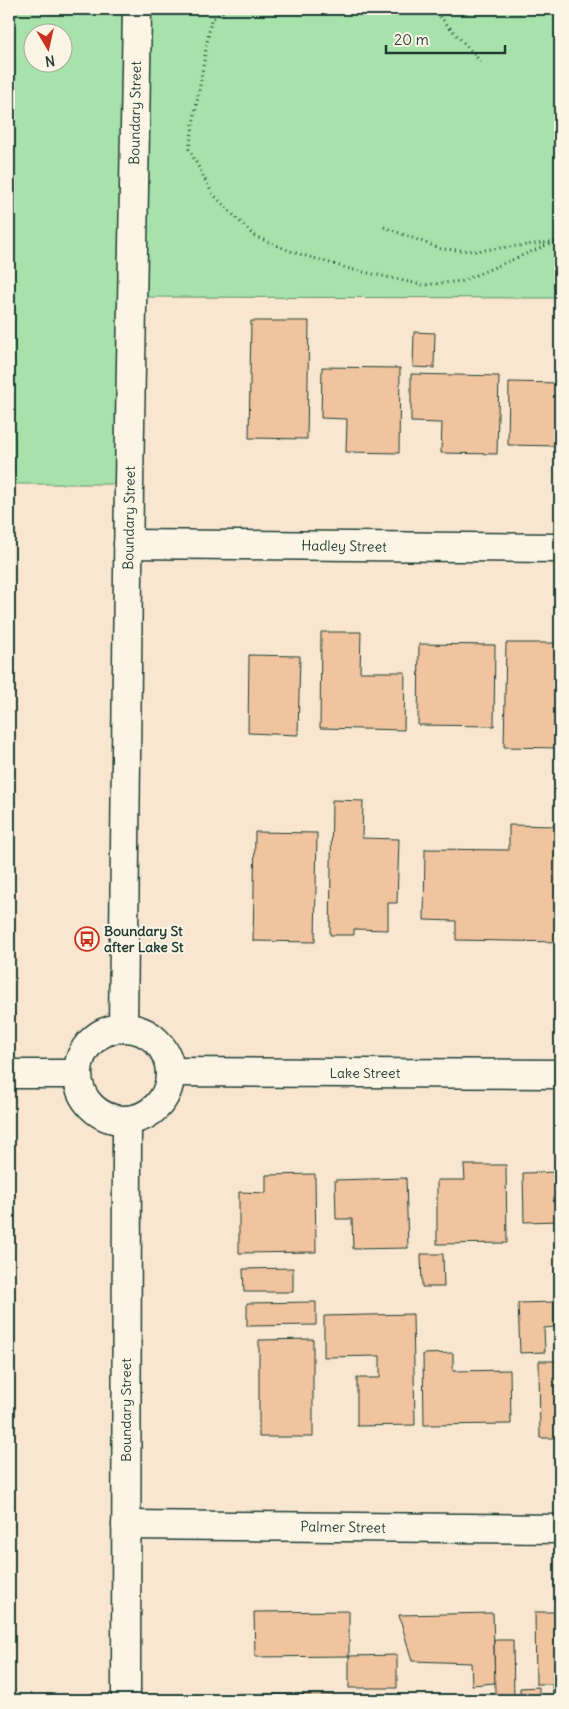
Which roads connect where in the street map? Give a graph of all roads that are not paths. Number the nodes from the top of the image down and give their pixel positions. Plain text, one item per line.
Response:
1 (137, 9) edge
2 (128, 544) junction
3 (560, 548) edge
4 (123, 1028) junction
5 (170, 1072) junction
6 (9, 1074) edge
7 (77, 1074) junction
8 (560, 1074) edge
9 (127, 1120) junction
10 (126, 1525) junction
11 (560, 1528) edge
12 (126, 1700) edge

1 - 2 street, Boundary Street
2 - 3 street, Hadley Street
2 - 4 street, Boundary Street
4 - 5 street
4 - 7 street
5 - 8 street, Lake Street
5 - 9 street
6 - 7 street
7 - 9 street
9 - 10 street, Boundary Street
10 - 11 street, Palmer Street
10 - 12 street, Boundary Street

